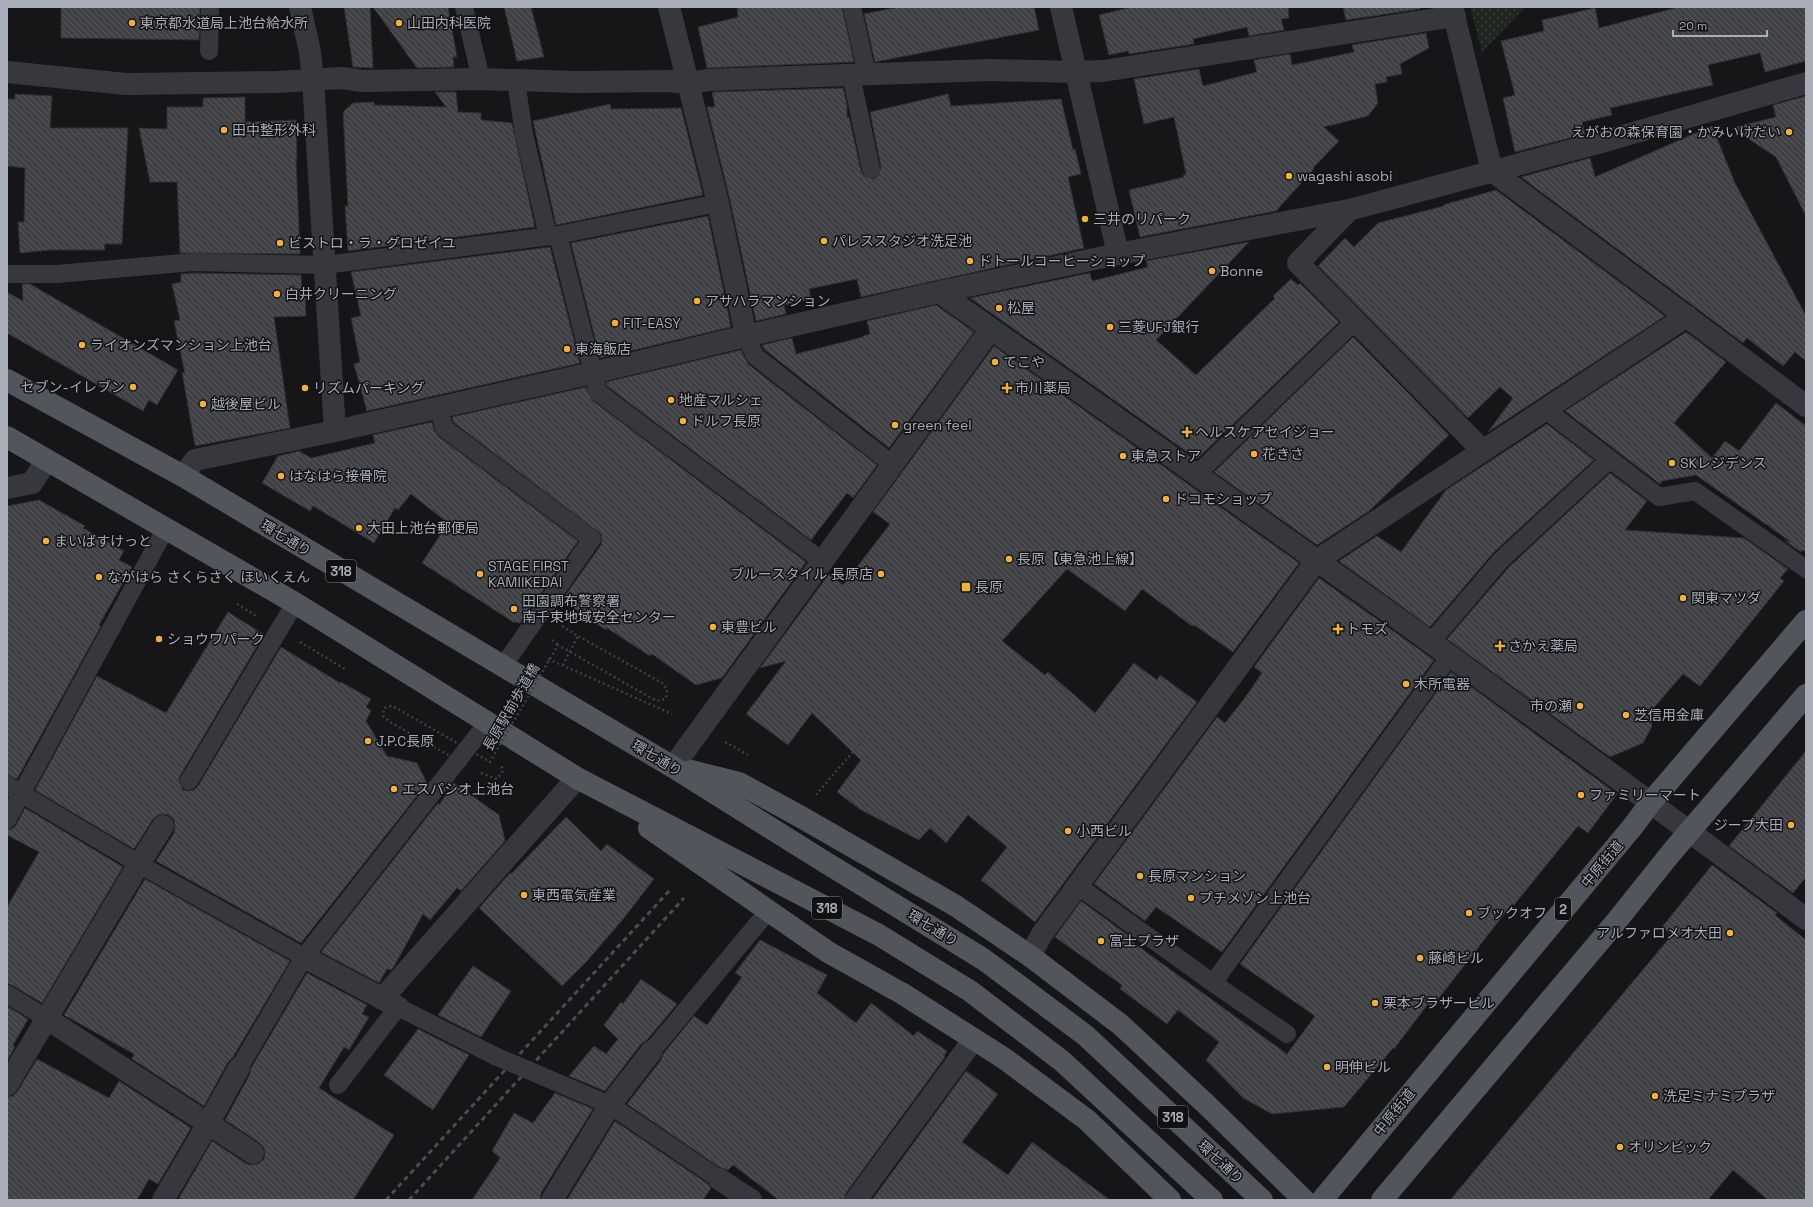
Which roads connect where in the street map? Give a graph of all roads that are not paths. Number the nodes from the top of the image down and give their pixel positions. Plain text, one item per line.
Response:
1 (210, 7) edge
2 (300, 7) edge
3 (464, 7) edge
4 (669, 7) edge
5 (852, 7) edge
6 (1061, 7) edge
7 (1454, 12) edge
8 (209, 51) dead end
9 (7, 72) edge
10 (1076, 72) junction
11 (859, 74) junction
12 (481, 79) junction
13 (313, 80) junction
14 (516, 81) junction
15 (687, 83) junction
16 (1806, 83) edge
17 (871, 169) dead end
18 (1492, 171) junction
19 (718, 203) junction
20 (1349, 210) junction
21 (553, 235) junction
22 (1118, 254) junction
23 (325, 265) junction
24 (7, 274) edge
25 (939, 292) junction
26 (1687, 316) junction
27 (1355, 321) junction
28 (991, 329) junction
29 (746, 336) junction
30 (592, 374) junction
31 (7, 380) edge
32 (1806, 406) edge
33 (439, 408) junction
34 (1546, 410) junction
35 (335, 431) junction
36 (7, 437) edge
37 (1483, 451) junction
38 (1610, 459) junction
39 (46, 461) junction
40 (893, 465) junction
41 (1196, 475) junction
42 (183, 476) junction
43 (7, 488) edge
44 (166, 528) junction
45 (822, 560) junction
46 (1316, 561) junction
47 (1806, 569) edge
48 (295, 602) junction
49 (1806, 621) edge
50 (1431, 642) junction
51 (1450, 656) junction
52 (503, 666) junction
53 (1806, 695) edge
54 (488, 722) junction
55 (673, 767) junction
56 (577, 778) junction
57 (189, 781) dead end
58 (14, 790) edge
59 (1651, 802) junction
60 (7, 820) edge
61 (163, 826) dead end
62 (1690, 831) junction
63 (139, 864) junction
64 (1078, 886) junction
65 (769, 910) junction
66 (1806, 919) edge
67 (1030, 956) junction
68 (304, 957) junction
69 (1213, 983) junction
70 (7, 994) edge
71 (390, 1003) junction
72 (46, 1018) junction
73 (1287, 1034) dead end
74 (974, 1039) junction
75 (651, 1052) joint
76 (239, 1068) joint
77 (7, 1085) edge
78 (338, 1085) dead end
79 (610, 1105) junction
80 (208, 1124) junction
81 (253, 1153) dead end
82 (719, 1179) joint
83 (163, 1200) edge
84 (552, 1200) edge
85 (751, 1200) edge
86 (856, 1200) edge
87 (1170, 1200) edge
88 (1212, 1200) edge
89 (1262, 1200) edge
90 (1304, 1200) edge
91 (1322, 1200) edge
92 (1382, 1200) edge

1 - 8 lane
2 - 13 street
3 - 12 lane
4 - 15 street
5 - 11 lane
6 - 10 street
7 - 10 street
7 - 18 street
9 - 13 street
10 - 11 street
10 - 22 street
11 - 15 street
11 - 17 lane
12 - 13 street
12 - 14 street
13 - 23 street
14 - 15 street
14 - 21 lane
15 - 19 street
16 - 18 street
18 - 20 street
18 - 26 street
19 - 21 lane
19 - 29 street
20 - 22 street
20 - 27 street
21 - 23 lane
21 - 30 lane
22 - 25 street
23 - 24 lane
23 - 35 street
25 - 28 street
25 - 29 street
26 - 32 street
26 - 34 street
27 - 37 street
27 - 41 lane
28 - 40 street
28 - 41 street
29 - 30 street
29 - 40 lane
30 - 33 street
30 - 45 lane
31 - 42 main road, 環七通り / 318
33 - 35 street
33 - 52 lane
34 - 37 street
34 - 38 lane
35 - 42 street
36 - 39 main road, 318
37 - 46 street
38 - 47 lane
38 - 50 lane
39 - 43 street
39 - 44 main road, 318
40 - 45 street
41 - 46 street
42 - 52 main road, 環七通り / 318
44 - 48 main road, 318
44 - 58 lane
45 - 55 street
46 - 50 street
46 - 64 street
48 - 54 main road, 318
48 - 57 lane
49 - 59 main road, 中原街道 / 2
50 - 51 street
51 - 59 street
51 - 69 lane
52 - 55 main road, 環七通り / 318
53 - 62 main road
54 - 56 main road, 318
54 - 68 lane
55 - 67 main road
55 - 89 main road, 環七通り / 318
56 - 65 main road
56 - 71 street
56 - 88 main road, 318
58 - 60 lane
58 - 63 lane
59 - 62 street
59 - 91 main road, 中原街道 / 2
61 - 63 street
62 - 66 street
62 - 92 main road
63 - 68 lane
63 - 72 street
64 - 67 street
64 - 69 lane
65 - 74 main road
65 - 75 lane
67 - 90 main road
68 - 71 street
68 - 76 lane
69 - 73 lane
70 - 72 lane
71 - 78 lane
71 - 79 lane, bridge
72 - 77 street
72 - 80 street
74 - 86 street
74 - 87 main road
75 - 79 street
76 - 80 street
79 - 82 lane
79 - 84 street
80 - 81 street
80 - 83 street
82 - 85 street

